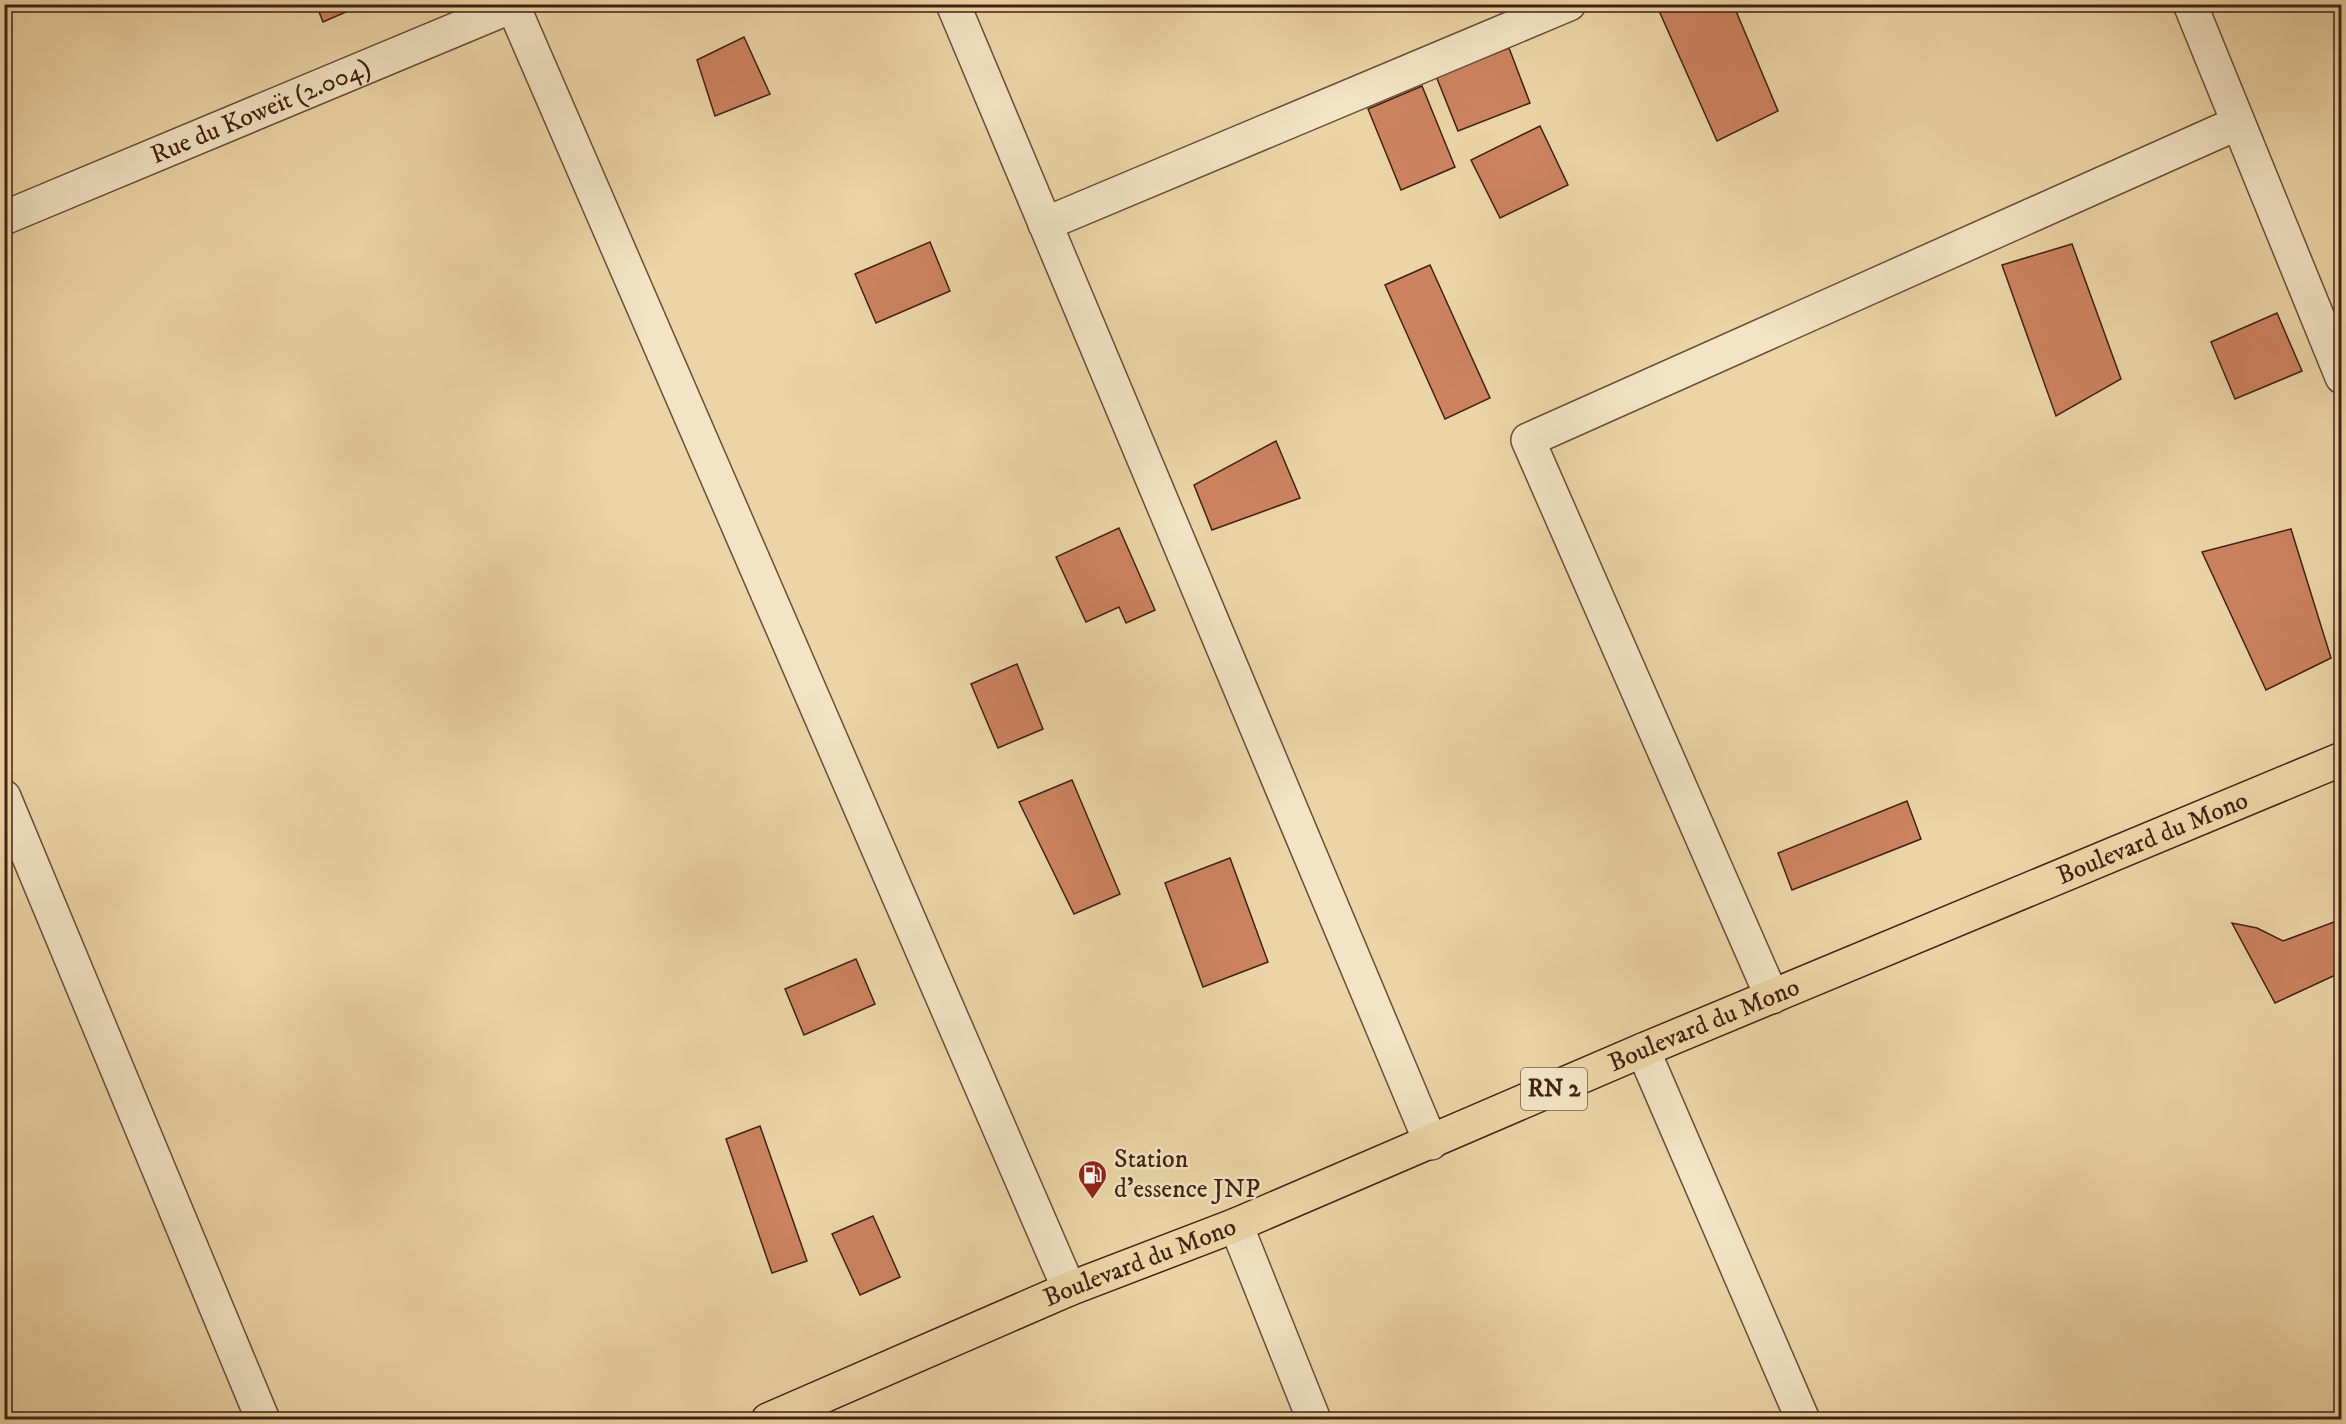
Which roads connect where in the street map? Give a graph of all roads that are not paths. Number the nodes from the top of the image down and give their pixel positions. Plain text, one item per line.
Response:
1 (953, 4) edge
2 (1569, 4) edge
3 (2190, 4) edge
4 (515, 5) edge
5 (2238, 123) junction
6 (4, 218) edge
7 (1045, 224) junction
8 (2342, 377) edge
9 (2342, 759) edge
10 (4, 797) edge
11 (1772, 997) junction
12 (1643, 1050) junction
13 (1431, 1143) junction
14 (1236, 1225) junction
15 (1069, 1289) junction
16 (263, 1419) edge
17 (768, 1419) edge
18 (1314, 1419) edge
19 (1803, 1419) edge

1 - 7 street
2 - 7 street
3 - 5 street
4 - 6 street, Rue du Koweït (2.004)
4 - 15 street
5 - 8 street
5 - 11 street
7 - 13 street
9 - 11 main road, Boulevard du Mono / RN 2
10 - 16 street
11 - 12 main road, Boulevard du Mono / RN 2
12 - 13 main road, Boulevard du Mono / RN 2
12 - 19 street
13 - 14 main road, Boulevard du Mono / RN 2
14 - 15 main road, Boulevard du Mono / RN 2
14 - 18 street
15 - 17 main road, Boulevard du Mono / RN 2

